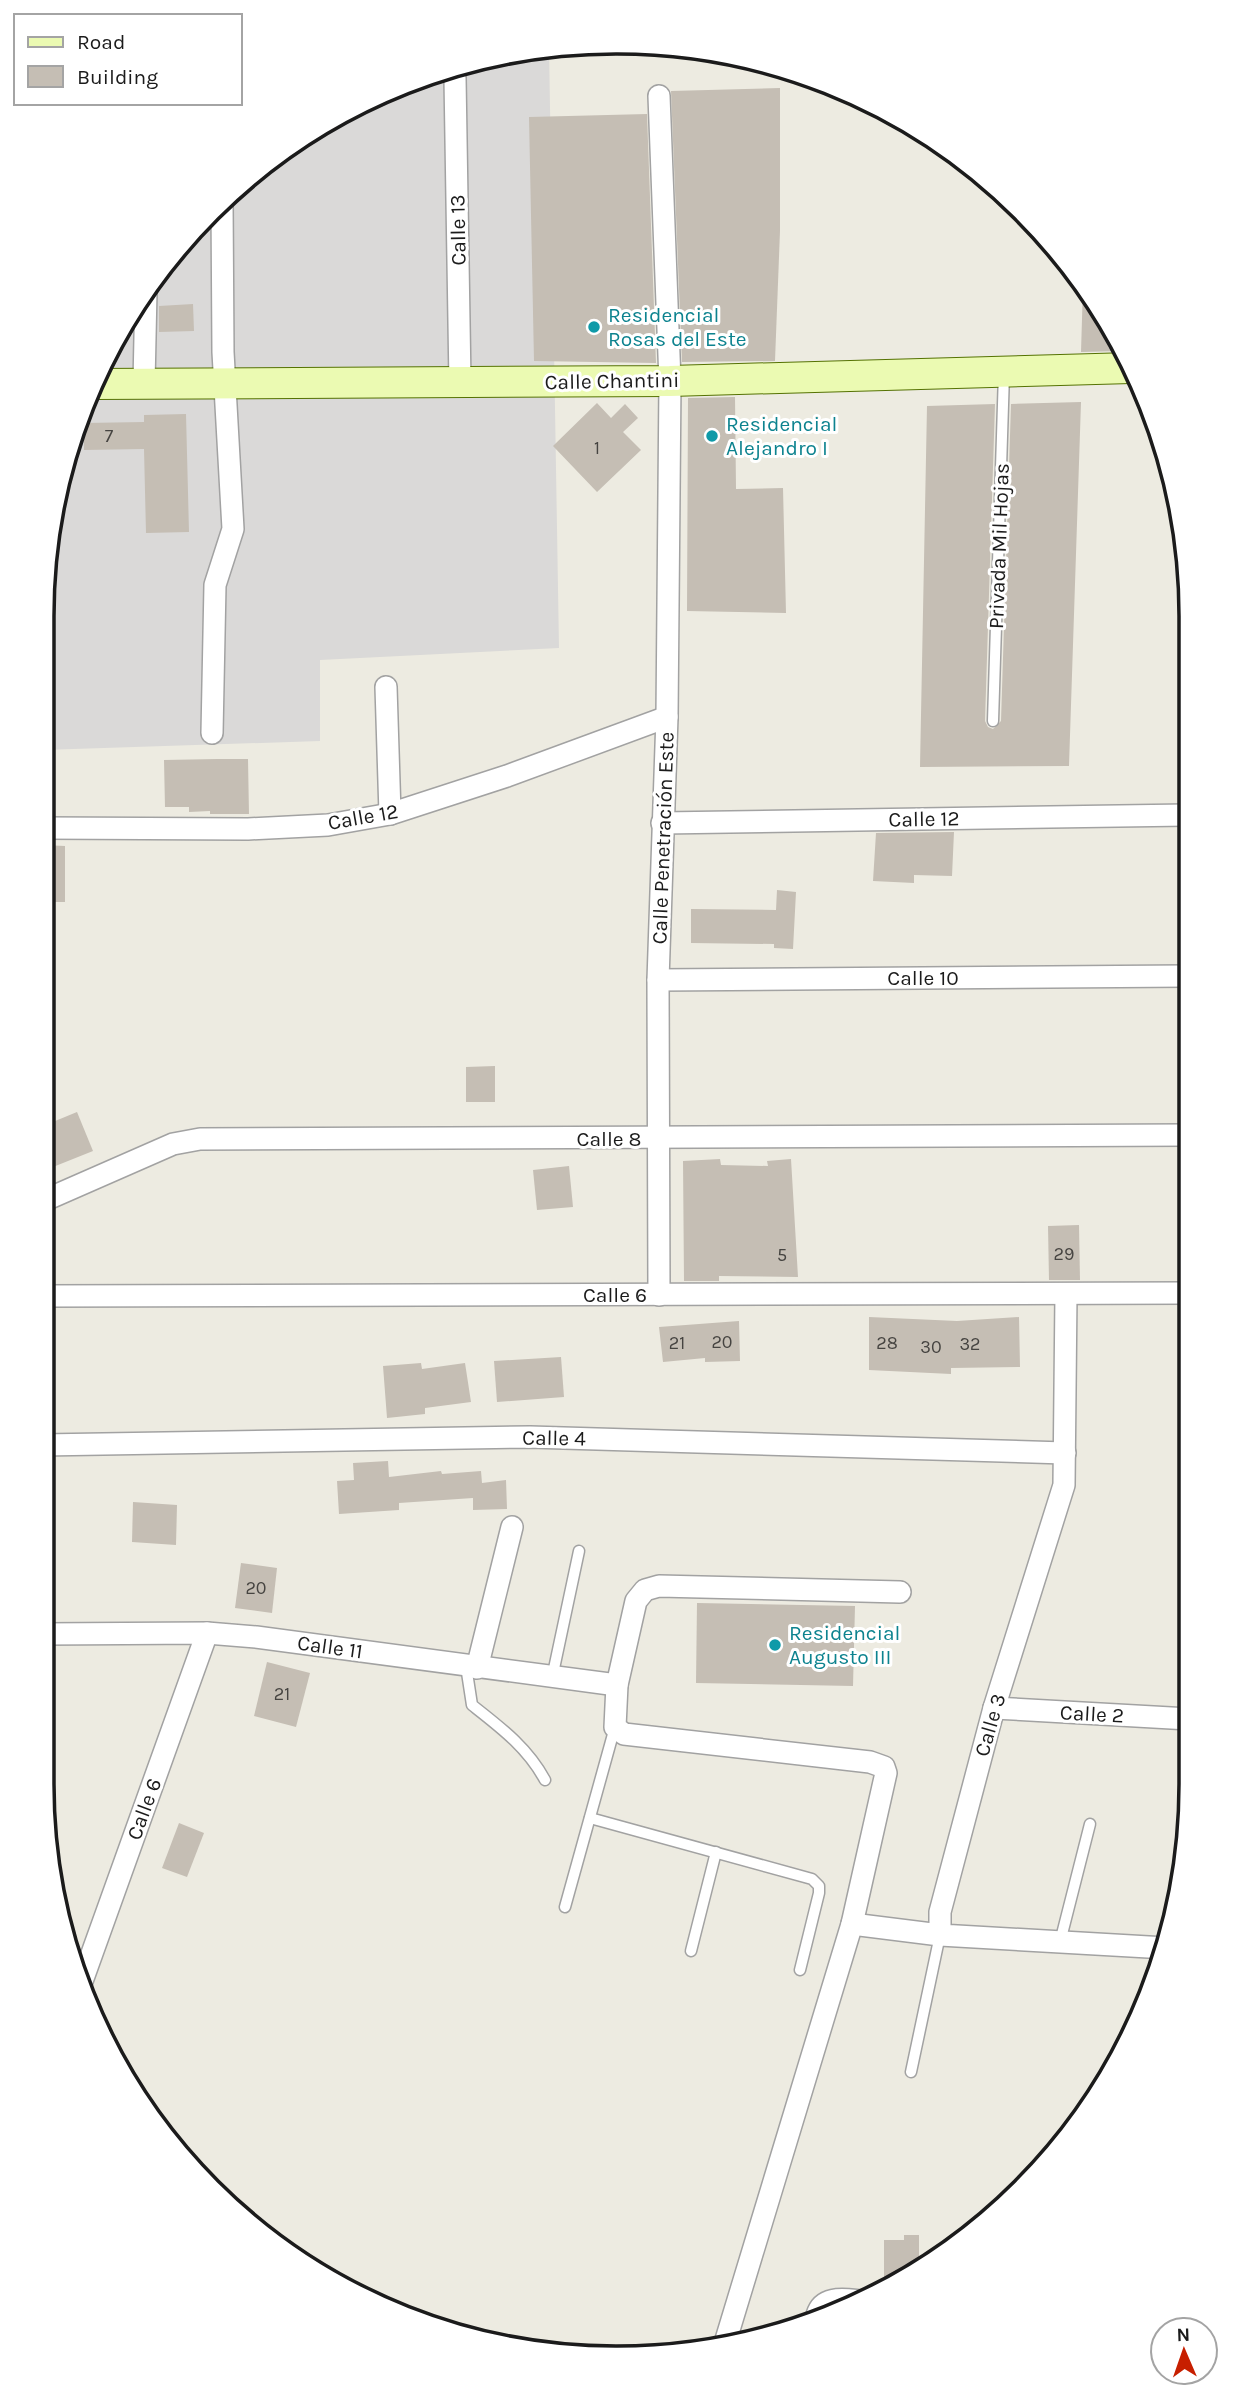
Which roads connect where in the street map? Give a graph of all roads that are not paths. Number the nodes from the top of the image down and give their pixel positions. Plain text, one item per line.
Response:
1 (455, 78) dead end
2 (659, 96) dead end
3 (222, 216) edge
4 (146, 310) edge
5 (1121, 368) edge
6 (1004, 370) junction
7 (670, 381) junction
8 (225, 382) junction
9 (144, 383) junction
10 (460, 383) junction
11 (105, 384) edge
12 (386, 687) dead end
13 (667, 717) junction
14 (993, 721) dead end
15 (212, 733) dead end
16 (390, 814) junction
17 (1179, 815) edge
18 (662, 823) junction
19 (54, 828) edge
20 (1179, 976) edge
21 (658, 980) junction
22 (1179, 1135) edge
23 (658, 1139) junction
24 (54, 1196) edge
25 (1179, 1293) edge
26 (1066, 1294) junction
27 (659, 1295) junction
28 (54, 1296) edge
29 (54, 1446) edge
30 (1065, 1453) junction
31 (512, 1527) dead end
32 (579, 1550) dead end
33 (900, 1592) dead end
34 (206, 1633) junction
35 (54, 1634) edge
36 (472, 1667) junction
37 (552, 1678) junction
38 (617, 1685) junction
39 (994, 1708) junction
40 (1179, 1718) edge
41 (615, 1727) junction
42 (545, 1780) dead end
43 (590, 1818) junction
44 (1090, 1824) dead end
45 (716, 1852) junction
46 (565, 1907) dead end
47 (852, 1924) junction
48 (940, 1935) junction
49 (1060, 1942) junction
50 (1154, 1947) edge
51 (691, 1951) dead end
52 (86, 1970) edge
53 (800, 1970) dead end
54 (911, 2072) dead end
55 (728, 2335) edge

1 - 10 street, Calle 13
2 - 7 street, Calle Penetración Este
3 - 8 street
4 - 9 street
5 - 6 street, Calle Chantini
6 - 7 street, Calle Chantini
6 - 14 lane, Privada Mil Hojas
7 - 10 street, Calle Chantini
7 - 13 street, Calle Penetración Este
8 - 9 street, Calle Chantini
8 - 10 street, Calle Chantini
8 - 15 street
9 - 11 street, Calle Chantini
12 - 16 street
13 - 16 street, Calle 12
13 - 18 street, Calle Penetración Este
16 - 19 street, Calle 12
17 - 18 street, Calle 12
18 - 21 street, Calle Penetración Este
20 - 21 street, Calle 10
21 - 23 street, Calle Penetración Este
22 - 23 street, Calle 8
23 - 24 street, Calle 8
23 - 27 street, Calle Penetración Este
25 - 26 street, Calle 6
26 - 27 street, Calle 6
26 - 30 street, Calle 3
27 - 28 street, Calle 6
29 - 30 street, Calle 4
30 - 39 street, Calle 3
31 - 36 street
32 - 37 lane
33 - 38 street
34 - 35 street, Calle 11
34 - 36 street, Calle 11
34 - 52 street, Calle 6
36 - 37 street, Calle 11
36 - 42 lane
37 - 38 street, Calle 11
38 - 41 street
39 - 40 street, Calle 2
39 - 48 street, Calle 3
41 - 43 lane
41 - 47 street
43 - 45 lane
43 - 46 lane
44 - 49 lane
45 - 51 lane
45 - 53 lane
47 - 48 street
47 - 55 street
48 - 49 street
48 - 54 lane
49 - 50 street

